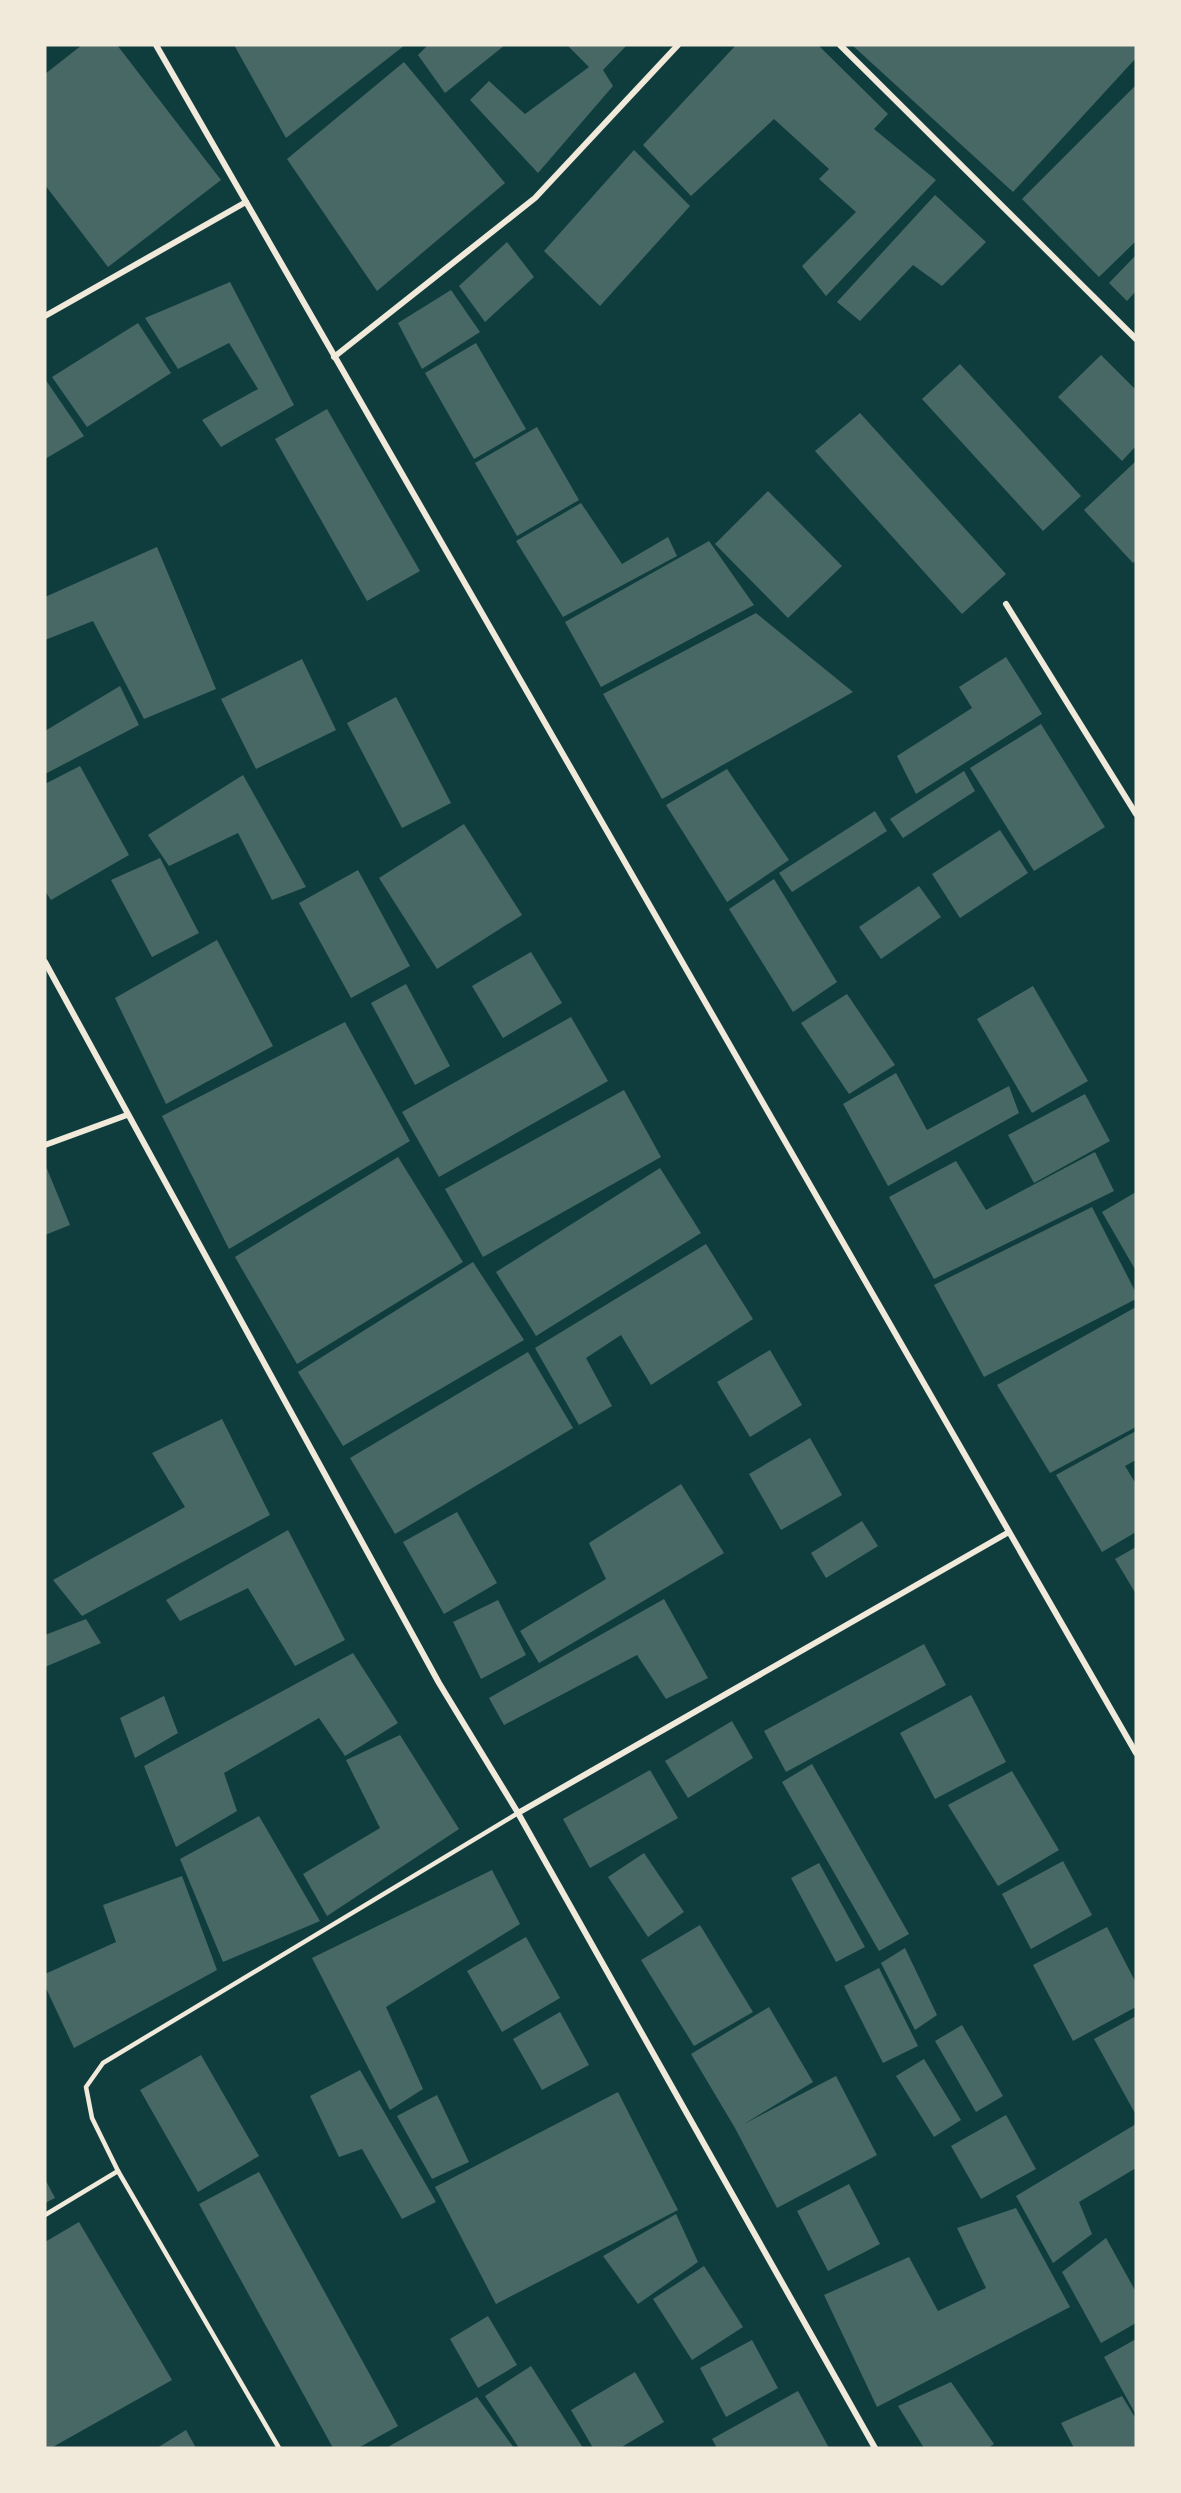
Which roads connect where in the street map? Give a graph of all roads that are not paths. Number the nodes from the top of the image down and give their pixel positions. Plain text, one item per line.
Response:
1 (156, 45) edge
2 (678, 45) edge
3 (840, 45) edge
4 (246, 202) junction
5 (45, 316) edge
6 (1136, 339) edge
7 (334, 357) junction
8 (1006, 604) dead end
9 (1136, 814) edge
10 (45, 962) edge
11 (127, 1114) junction
12 (45, 1145) edge
13 (1009, 1533) junction
14 (1136, 1753) edge
15 (518, 1813) junction
16 (118, 2171) junction
17 (45, 2215) edge
18 (279, 2448) edge
19 (875, 2448) edge

1 - 4 street
2 - 7 street
3 - 6 street
4 - 5 street
4 - 7 street
7 - 13 street
8 - 9 street
10 - 11 street
11 - 12 street
11 - 15 street
13 - 14 street
13 - 15 street
15 - 16 lane
15 - 19 street
16 - 17 lane
16 - 18 lane

